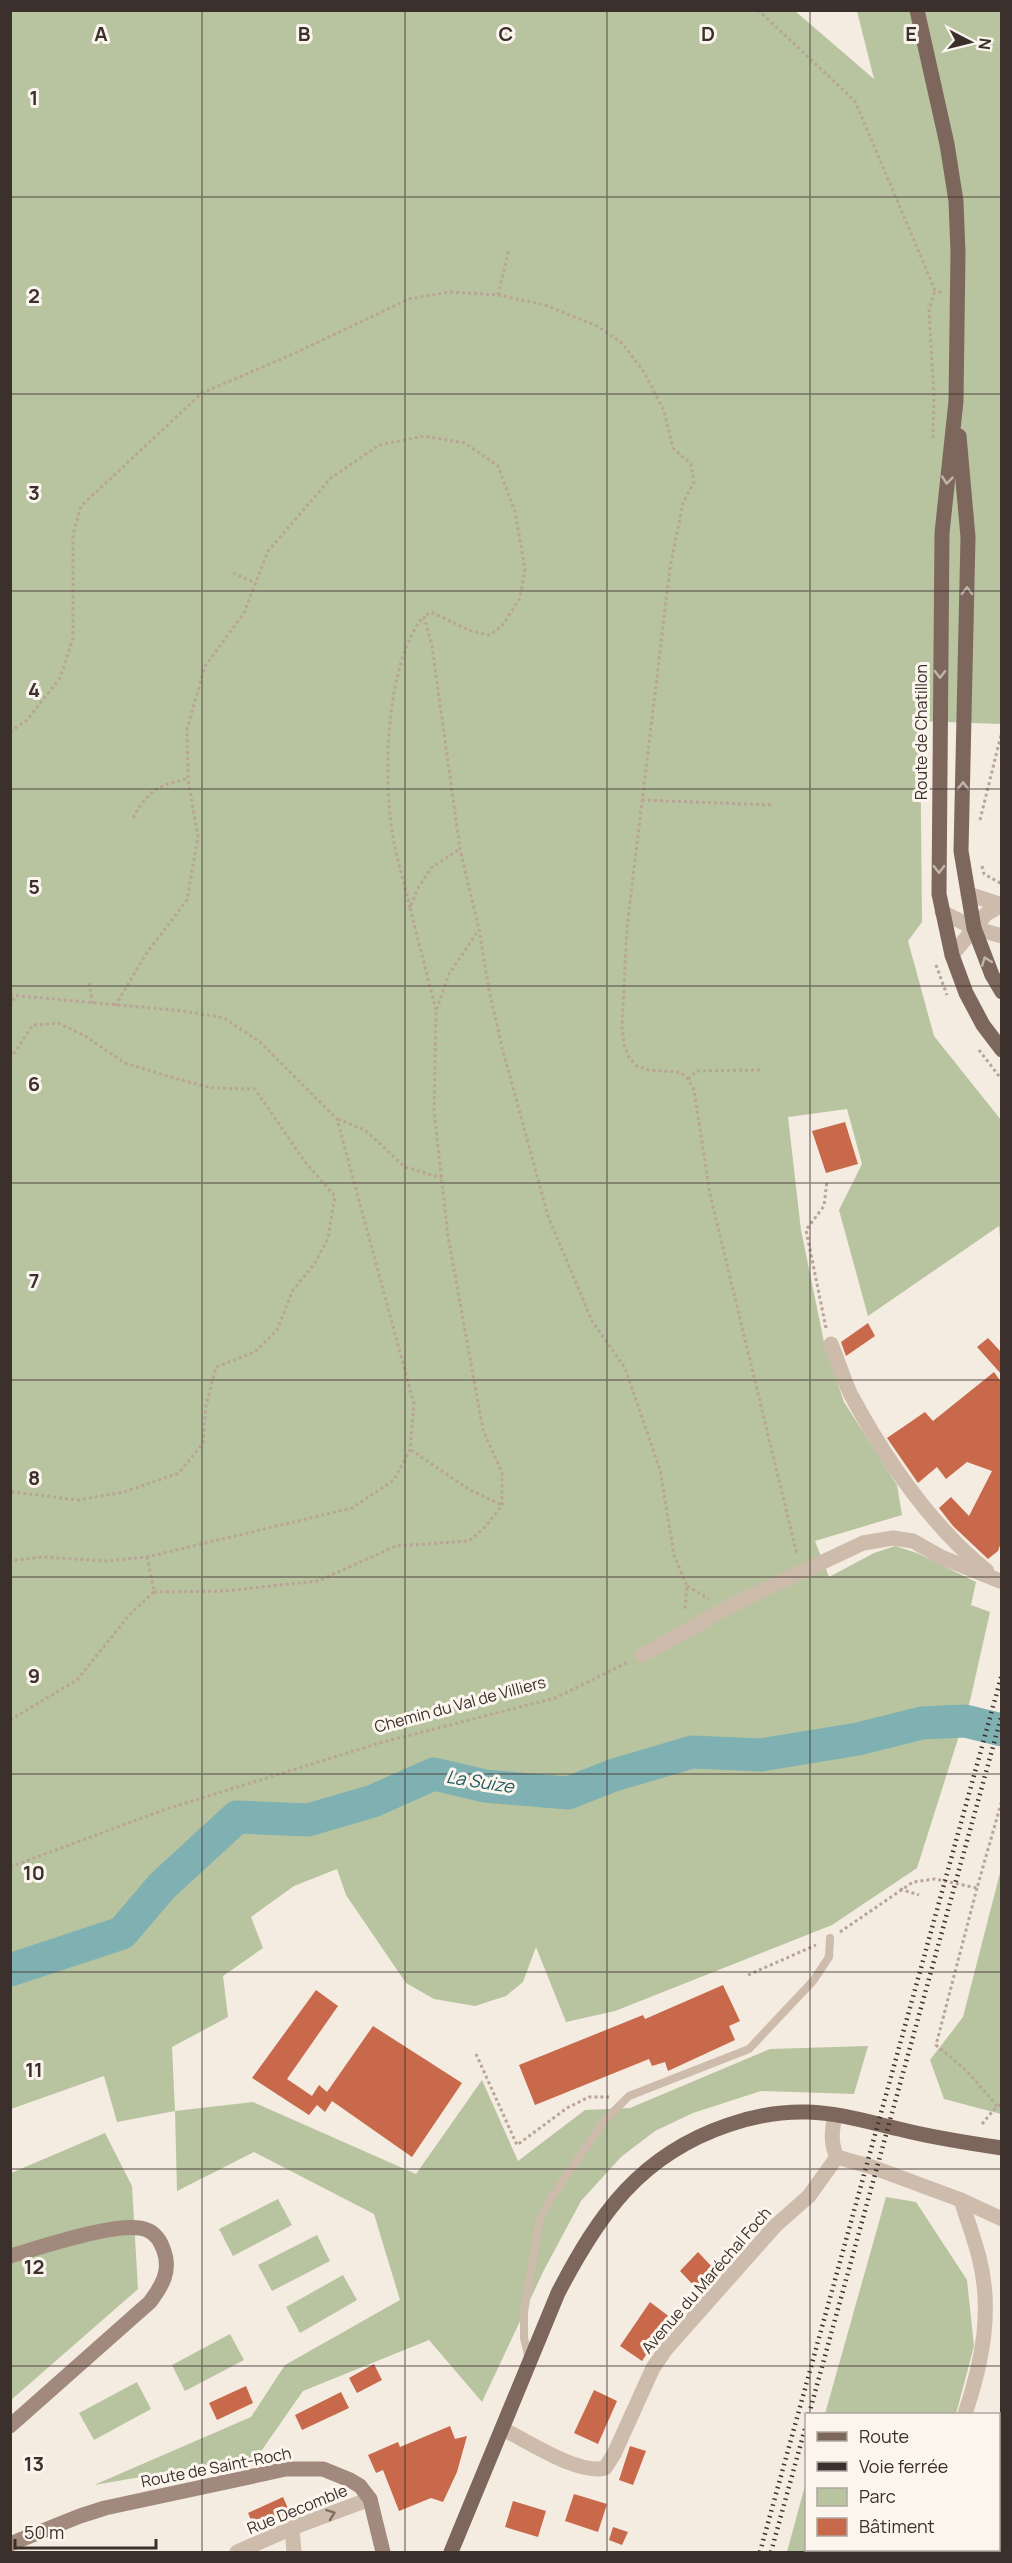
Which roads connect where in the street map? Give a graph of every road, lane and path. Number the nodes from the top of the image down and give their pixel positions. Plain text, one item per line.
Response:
1 (758, 10) edge
2 (917, 10) edge
3 (509, 250) dead end
4 (498, 295) junction
5 (958, 299) junction
6 (956, 401) junction
7 (233, 573) dead end
8 (255, 583) junction
9 (424, 616) junction
10 (1002, 731) edge
11 (10, 732) edge
12 (188, 779) junction
13 (642, 800) junction
14 (773, 805) dead end
15 (133, 818) dead end
16 (979, 823) dead end
17 (460, 849) junction
18 (982, 863) dead end
19 (1002, 884) edge
20 (968, 894) junction
21 (1002, 905) edge
22 (410, 908) junction
23 (942, 912) junction
24 (974, 928) junction
25 (479, 929) junction
26 (1002, 936) edge
27 (952, 955) junction
28 (89, 983) dead end
29 (1002, 992) edge
30 (10, 995) edge
31 (16, 996) junction
32 (93, 1004) junction
33 (10, 1005) edge
34 (116, 1006) junction
35 (436, 1011) junction
36 (1002, 1050) edge
37 (10, 1059) edge
38 (762, 1070) dead end
39 (688, 1079) junction
40 (337, 1119) junction
41 (442, 1178) junction
42 (827, 1181) dead end
43 (831, 1344) joint
44 (410, 1450) junction
45 (10, 1494) edge
46 (501, 1505) junction
47 (147, 1557) junction
48 (10, 1561) edge
49 (803, 1571) junction
50 (1001, 1581) edge
51 (687, 1586) dead end
52 (154, 1592) junction
53 (643, 1655) joint
54 (10, 1720) edge
55 (1002, 1800) edge
56 (10, 1867) edge
57 (977, 1887) junction
58 (900, 1889) junction
59 (919, 1895) dead end
60 (830, 1938) junction
61 (748, 1975) dead end
62 (476, 2054) dead end
63 (629, 2096) junction
64 (1002, 2105) edge
65 (997, 2106) junction
66 (835, 2115) junction
67 (982, 2124) dead end
68 (1002, 2148) edge
69 (837, 2157) junction
70 (961, 2200) junction
71 (1002, 2219) edge
72 (10, 2256) edge
73 (530, 2360) junction
74 (966, 2413) edge
75 (10, 2426) edge
76 (503, 2429) junction
77 (370, 2499) junction
78 (292, 2528) junction
79 (10, 2544) edge
80 (237, 2553) edge
81 (294, 2553) edge
82 (383, 2553) edge
83 (451, 2553) edge

1 - 5 path
2 - 5 main road, Route de Chatillon
3 - 4 path
4 - 11 path
4 - 13 path
5 - 6 main road, Route de Chatillon
20 -> 6 main road, Route de Chatillon
6 -> 23 main road, Route de Chatillon
7 - 8 path
8 - 9 path
8 - 12 path
9 - 17 path
9 - 22 path
10 - 16 path
12 - 15 path
12 - 34 path
13 - 14 path
13 - 39 path
17 - 22 path
17 - 25 path
18 - 19 path
20 - 21 street
20 - 24 main road, Route de Chatillon
21 - 24 street
22 - 35 path
23 - 24 street
23 - 27 main road, Route de Chatillon
24 - 26 street
24 - 27 street
29 -> 24 main road, Route de Chatillon
25 - 35 path
25 - 51 path
27 - 36 main road, Route de Chatillon
28 - 32 path
30 - 31 path
31 - 32 path
31 - 33 path
32 - 34 path
34 - 40 path
35 - 41 path
37 - 45 path
38 - 39 path
39 - 49 path
40 - 41 path
40 - 44 path
41 - 46 path
42 - 43 path
43 - 50 street
44 - 46 path
44 - 47 path
46 - 52 path
47 - 48 path
47 - 52 path
49 - 50 street
49 - 53 street
52 - 54 path
53 - 56 path, Chemin du Val de Villiers
55 - 57 path
57 - 58 path
57 - 65 path
58 - 59 path
58 - 60 path
60 - 61 path
60 - 63 lane
62 - 63 path
63 - 73 lane
64 - 65 path
65 - 67 path
66 - 68 main road
66 - 69 street
66 - 73 main road
69 - 70 street
69 - 76 street, Avenue du Maréchal Foch
70 - 71 street
70 - 74 street
72 - 75 main road
73 - 76 main road
76 - 83 main road
78 -> 77 street, Rue Decomble
77 - 79 main road, Route de Saint-Roch
77 - 82 main road
78 - 80 street, Rue Decomble
78 - 81 street

